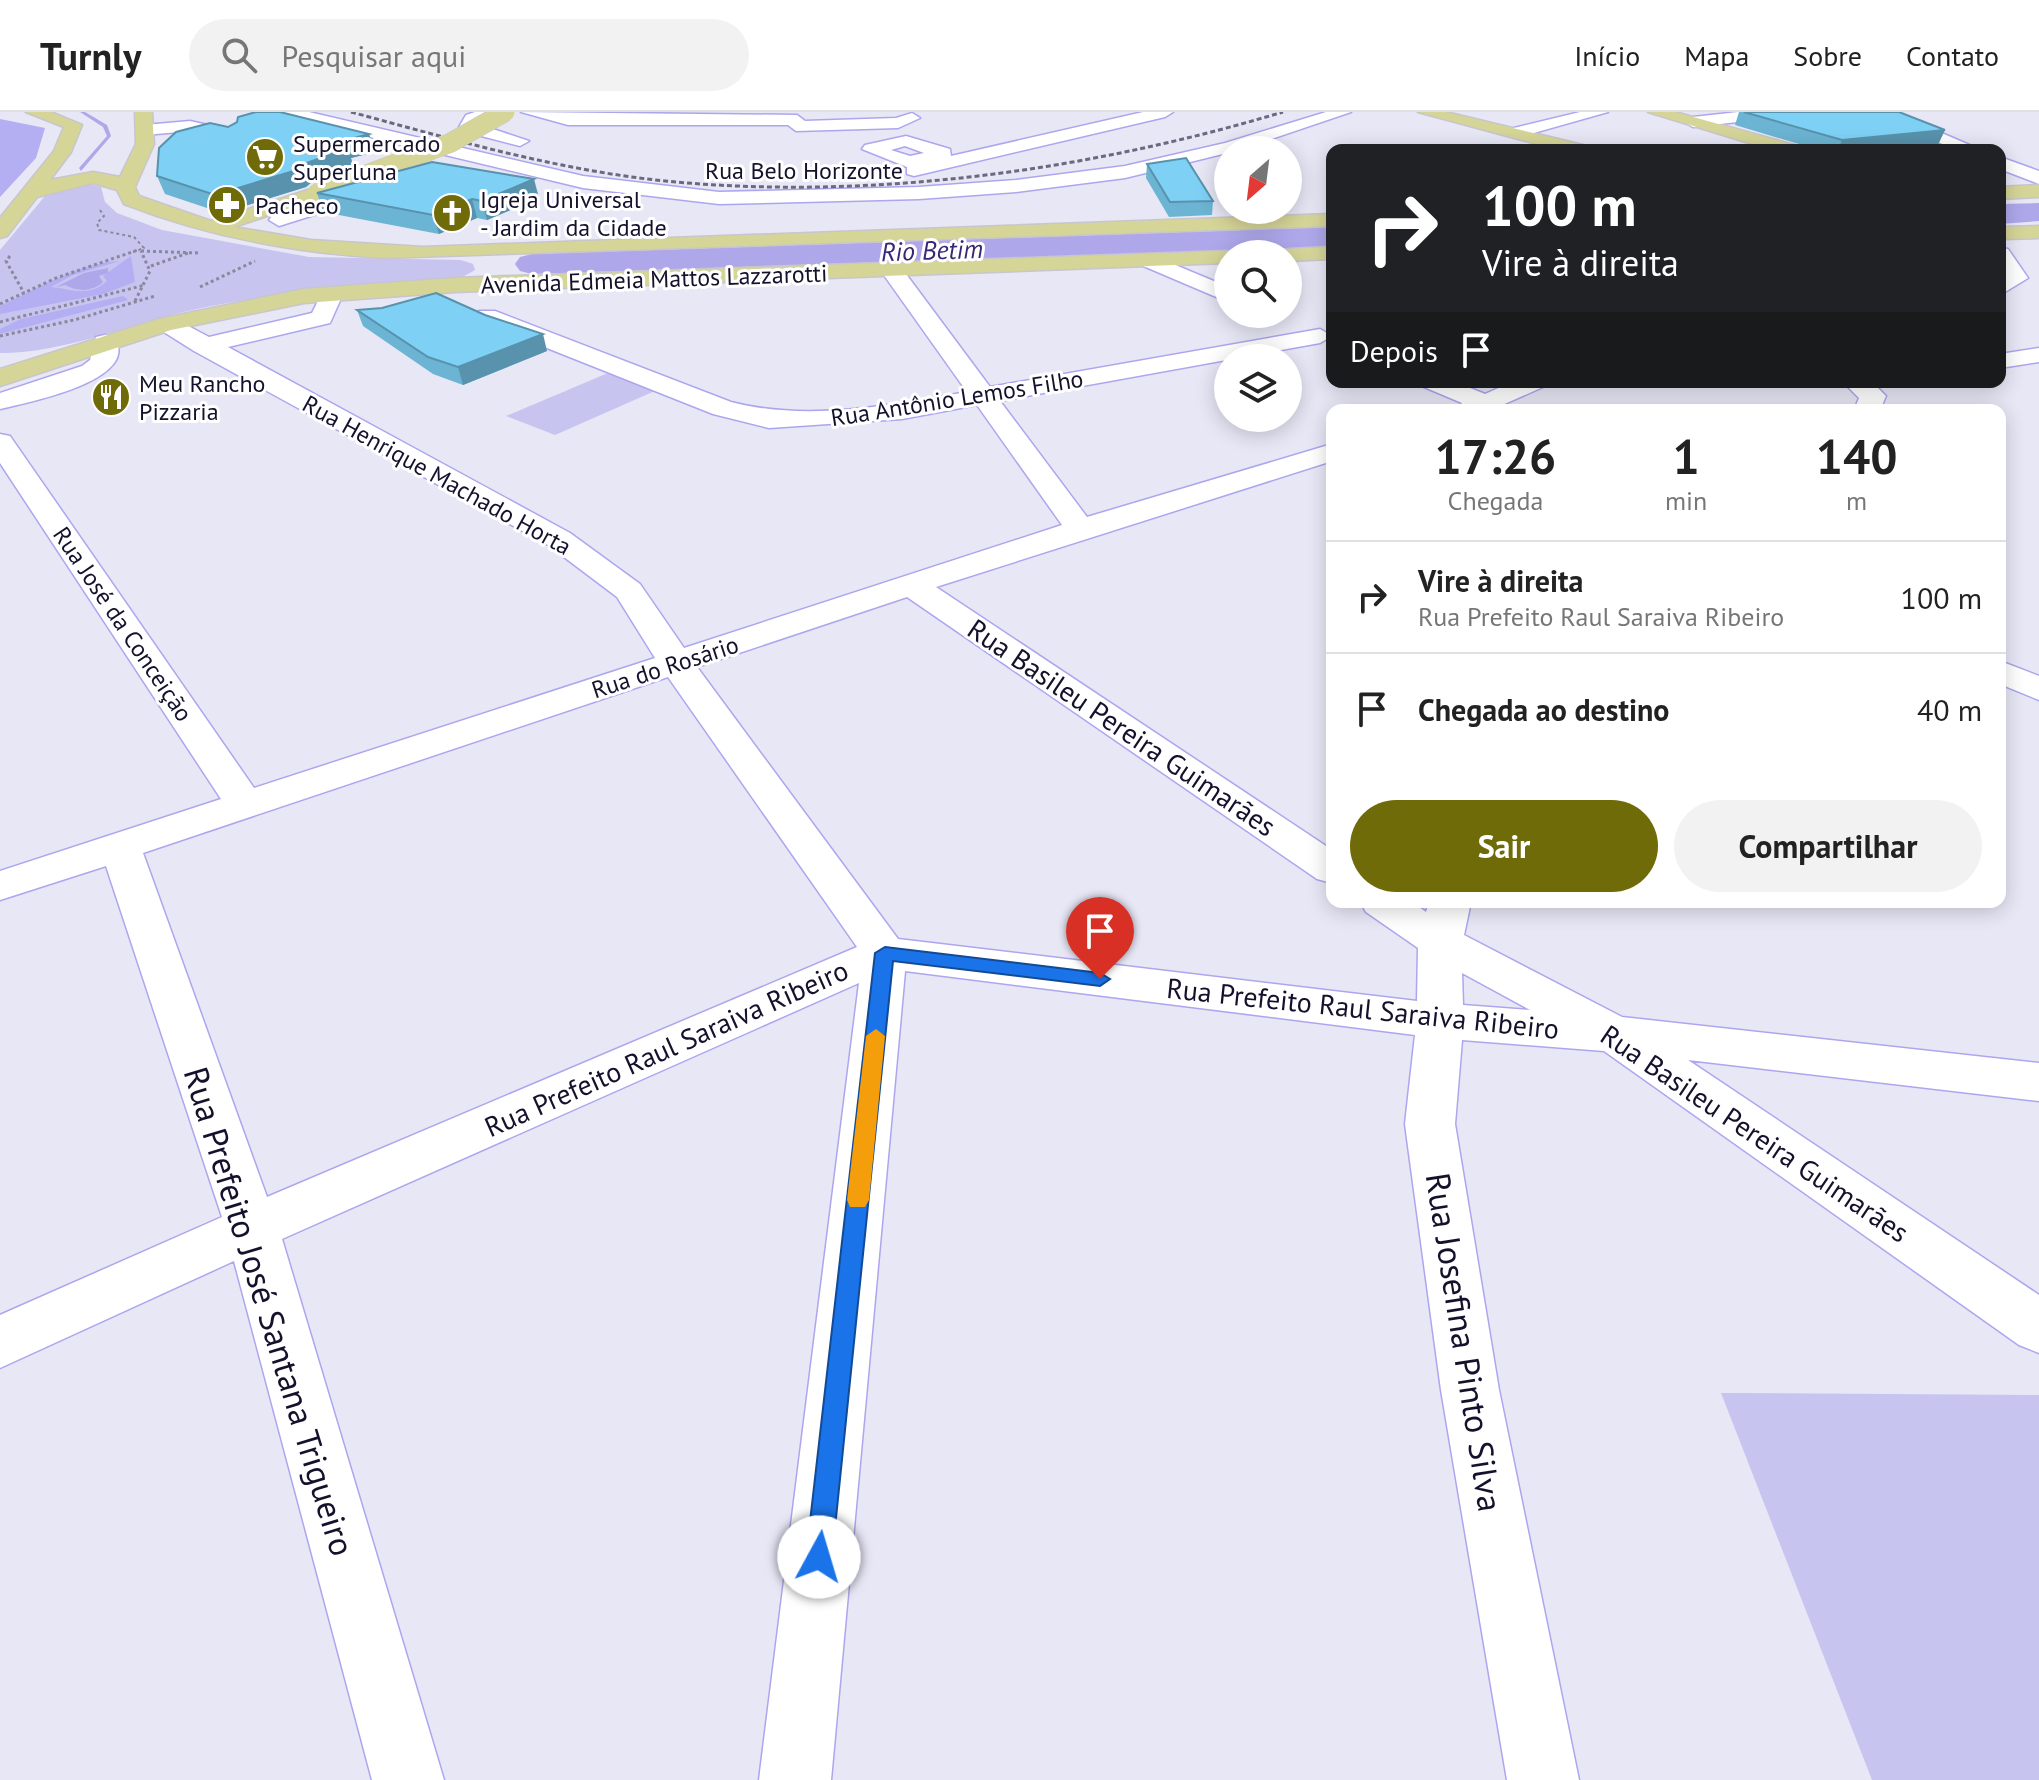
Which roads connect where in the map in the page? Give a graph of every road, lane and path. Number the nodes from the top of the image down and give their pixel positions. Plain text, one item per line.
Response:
1 (34, 112) edge
2 (194, 112) edge
3 (288, 112) edge
4 (489, 112) edge
5 (505, 112) edge
6 (529, 112) edge
7 (914, 112) edge
8 (1122, 112) edge
9 (1165, 112) edge
10 (1343, 112) edge
11 (1426, 112) edge
12 (1600, 112) edge
13 (1656, 112) edge
14 (1783, 112) edge
15 (1878, 112) edge
16 (1142, 118) junction
17 (568, 120) junction
18 (144, 121) edge
19 (1693, 122) junction
20 (898, 123) junction
21 (796, 125) edge
22 (1516, 133) junction
23 (499, 137) junction
24 (418, 143) junction
25 (1558, 144) edge
26 (1771, 144) edge
27 (1957, 144) edge
28 (535, 145) dead end
29 (1103, 146) dead end
30 (930, 147) dead end
31 (484, 158) junction
32 (2006, 164) edge
33 (439, 171) edge
34 (885, 172) dead end
35 (2039, 178) edge
36 (410, 179) edge
37 (125, 187) junction
38 (2039, 191) edge
39 (34, 192) junction
40 (2006, 193) edge
41 (309, 197) junction
42 (96, 203) dead end
43 (258, 212) junction
44 (279, 220) junction
45 (1326, 220) edge
46 (208, 228) junction
47 (0, 232) edge
48 (2039, 232) edge
49 (2006, 233) edge
50 (16, 248) dead end
51 (271, 250) junction
52 (141, 251) junction
53 (471, 252) junction
54 (1326, 253) edge
55 (210, 254) dead end
56 (1302, 254) edge
57 (1214, 258) edge
58 (1149, 260) junction
59 (892, 271) junction
60 (228, 282) dead end
61 (149, 283) junction
62 (200, 287) junction
63 (1214, 289) edge
64 (188, 290) dead end
65 (439, 291) junction
66 (24, 293) junction
67 (163, 294) dead end
68 (332, 294) junction
69 (136, 300) junction
70 (0, 304) edge
71 (393, 313) edge
72 (130, 314) dead end
73 (0, 322) edge
74 (167, 324) junction
75 (1302, 327) edge
76 (0, 336) edge
77 (1326, 338) edge
78 (96, 344) junction
79 (203, 346) junction
80 (2039, 355) edge
81 (0, 357) edge
82 (2006, 360) edge
83 (0, 378) edge
84 (1444, 388) edge
85 (1522, 388) edge
86 (983, 396) junction
87 (0, 401) edge
88 (1474, 404) edge
89 (1489, 404) edge
90 (0, 442) edge
91 (1326, 454) edge
92 (1080, 529) junction
93 (913, 586) junction
94 (676, 663) junction
95 (2006, 674) edge
96 (2039, 689) edge
97 (245, 805) junction
98 (120, 847) junction
99 (1326, 865) edge
100 (0, 886) edge
101 (1400, 908) edge
102 (1445, 922) edge
103 (885, 953) junction
104 (1440, 1021) junction
105 (1614, 1034) junction
106 (2039, 1082) edge
107 (252, 1228) junction
108 (2039, 1327) edge
109 (0, 1342) edge
110 (408, 1780) edge
111 (795, 1780) edge
112 (1543, 1780) edge

1 - 39 main road
2 - 18 street
3 - 24 street
4 - 23 street
5 - 41 main road, bridge
6 - 17 street
7 - 20 street
8 - 16 street
9 - 16 street, Rua Belo Horizonte
10 - 31 street
11 - 22 main road
12 - 22 street
13 - 19 main road
14 - 19 street
15 - 27 street
16 - 29 street
16 - 34 street, Rua Belo Horizonte
17 - 21 street
17 - 23 street
18 - 37 main road
19 - 26 main road
20 - 21 street
20 - 30 street
22 - 25 main road
23 - 28 street
24 - 31 street
24 - 43 street
31 - 33 street
32 - 35 street
36 - 44 street
37 - 39 main road
37 - 46 main road, Avenida Edmeia Mattos Lazzarotti
38 - 40 main road
39 - 47 main road
41 - 43 main road
41 - 44 main road
42 - 52 path
43 - 46 main road
44 - 51 main road
45 - 53 main road, Avenida Edmeia Mattos Lazzarotti
46 - 51 main road, Avenida Edmeia Mattos Lazzarotti
48 - 49 main road
50 - 66 path
51 - 53 main road, Avenida Edmeia Mattos Lazzarotti
51 - 62 path
52 - 55 path
52 - 61 path
52 - 66 path
53 - 65 main road
54 - 56 main road
57 - 58 main road, Avenida Edmeia Mattos Lazzarotti
58 - 59 main road, Avenida Edmeia Mattos Lazzarotti
58 - 63 street
59 - 65 main road, Avenida Edmeia Mattos Lazzarotti
59 - 86 street
60 - 62 path
61 - 69 path
61 - 73 path
62 - 64 path
65 - 68 main road, Avenida Edmeia Mattos Lazzarotti
65 - 71 street
65 - 86 street, Rua Antônio Lemos Filho
66 - 70 path
67 - 69 path
68 - 74 main road, Avenida Edmeia Mattos Lazzarotti
68 - 79 street
69 - 72 path
69 - 76 path
74 - 78 main road, Avenida Edmeia Mattos Lazzarotti
74 - 79 street, Rua Henrique Machado Horta
75 - 77 street
77 - 86 street, Rua Antônio Lemos Filho
78 - 81 main road
78 - 83 main road
78 - 87 street
79 - 94 street, Rua Henrique Machado Horta
80 - 82 street
84 - 88 street
85 - 89 street
86 - 92 street
90 - 97 street, Rua José da Conceição
91 - 92 street, Rua do Rosário
92 - 93 street, Rua do Rosário
93 - 94 street, Rua do Rosário
93 - 99 street, Rua Basileu Pereira Guimarães
94 - 97 street, Rua do Rosário
94 - 103 street, Rua Henrique Machado Horta
95 - 96 street
97 - 98 street, Rua do Rosário
98 - 100 street, Rua do Rosário
98 - 107 street, Rua Prefeito José Santana Trigueiro
101 - 102 street, Rua Basileu Pereira Guimarães
102 - 104 street, Rua Josefina Pinto Silva
102 - 105 street, Rua Basileu Pereira Guimarães
103 - 104 street, Rua Prefeito Raul Saraiva Ribeiro
103 - 107 street, Rua Prefeito Raul Saraiva Ribeiro
103 - 111 street
104 - 105 street, Rua Prefeito Raul Saraiva Ribeiro
104 - 112 street, Rua Josefina Pinto Silva
105 - 106 street, Rua Prefeito Raul Saraiva Ribeiro
105 - 108 street, Rua Basileu Pereira Guimarães
107 - 109 street, Rua Prefeito Raul Saraiva Ribeiro
107 - 110 street, Rua Prefeito José Santana Trigueiro

